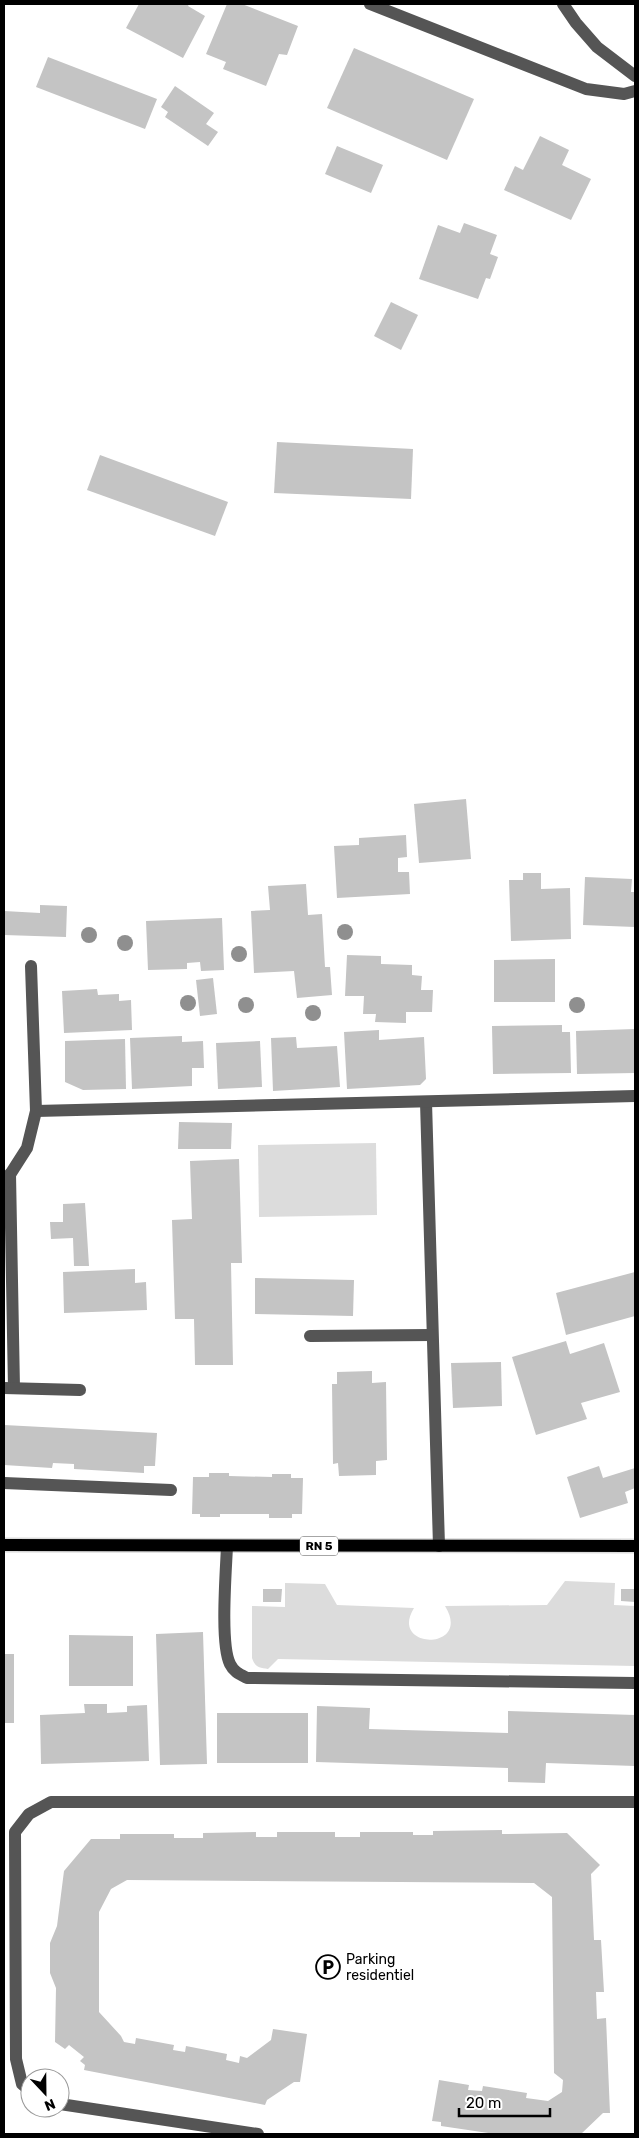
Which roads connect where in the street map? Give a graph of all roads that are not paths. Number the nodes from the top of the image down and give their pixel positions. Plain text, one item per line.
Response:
1 (370, 4) edge
2 (563, 4) edge
3 (635, 76) edge
4 (635, 91) edge
5 (31, 966) dead end
6 (635, 1096) edge
7 (426, 1102) junction
8 (36, 1111) junction
9 (7, 1179) edge
10 (432, 1335) junction
11 (310, 1336) dead end
12 (9, 1388) edge
13 (80, 1390) dead end
14 (4, 1483) edge
15 (171, 1490) dead end
16 (4, 1545) edge
17 (227, 1546) junction
18 (439, 1546) junction
19 (635, 1546) edge
20 (635, 1683) edge
21 (635, 1802) edge
22 (20, 2075) edge
23 (70, 2106) edge
24 (258, 2134) edge

1 - 4 street
2 - 3 street
5 - 8 street
6 - 7 street
7 - 8 street
7 - 10 street
8 - 9 street
9 - 12 street
10 - 11 street
10 - 18 street
12 - 13 street
14 - 15 street
16 - 17 main road, RN 5
17 - 18 main road, RN 5
17 - 20 street
18 - 19 main road, RN 5
21 - 22 street
23 - 24 street

